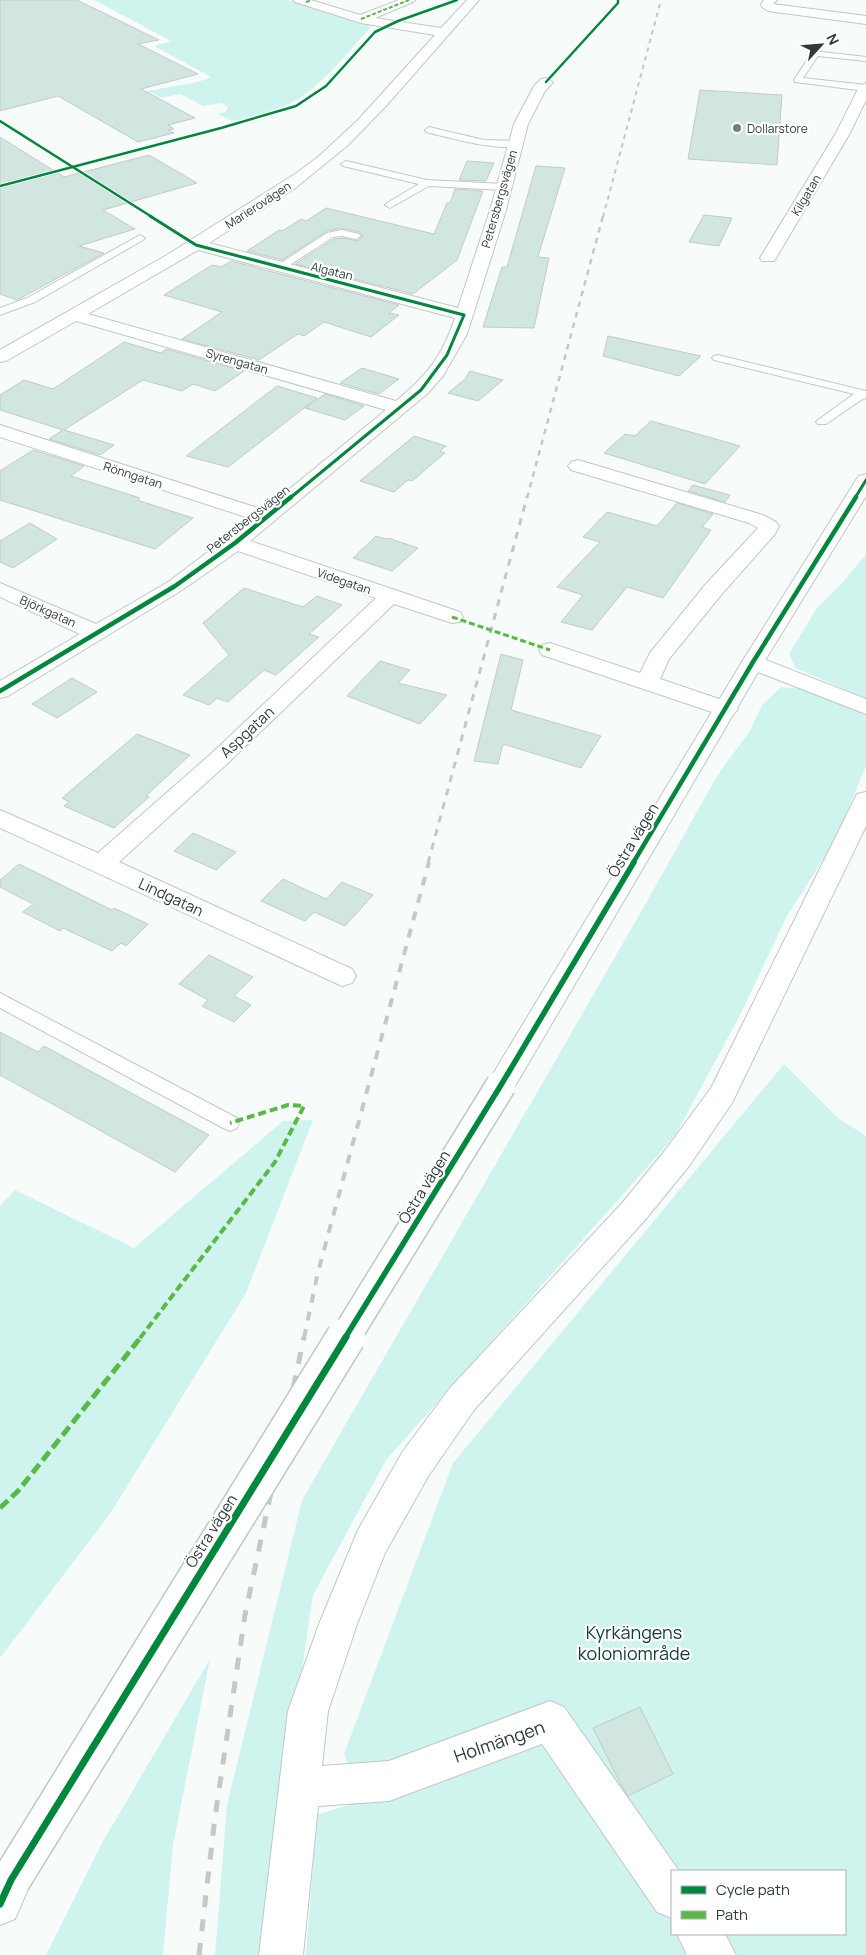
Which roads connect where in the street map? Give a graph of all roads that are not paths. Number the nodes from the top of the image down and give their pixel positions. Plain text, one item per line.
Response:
1 (409, 0) edge
2 (473, 0) edge
3 (771, 0) edge
4 (306, 1) edge
5 (361, 19) junction
6 (866, 20) edge
7 (442, 32) junction
8 (866, 59) edge
9 (546, 82) dead end
10 (866, 88) edge
11 (429, 130) dead end
12 (843, 133) junction
13 (858, 135) dead end
14 (515, 144) junction
15 (346, 164) dead end
16 (427, 184) junction
17 (504, 187) junction
18 (390, 205) dead end
19 (356, 236) dead end
20 (140, 238) dead end
21 (196, 245) junction
22 (768, 258) dead end
23 (278, 268) junction
24 (0, 312) edge
25 (74, 315) junction
26 (464, 315) junction
27 (0, 356) edge
28 (718, 358) dead end
29 (866, 394) edge
30 (399, 408) junction
31 (822, 422) dead end
32 (0, 431) edge
33 (578, 466) dead end
34 (866, 480) edge
35 (266, 517) junction
36 (235, 544) junction
37 (0, 589) edge
38 (390, 597) junction
39 (452, 617) dead end
40 (96, 633) junction
41 (550, 650) dead end
42 (754, 662) junction
43 (647, 684) junction
44 (0, 691) edge
45 (866, 707) edge
46 (726, 709) junction
47 (866, 800) edge
48 (0, 818) edge
49 (101, 864) junction
50 (342, 976) dead end
51 (0, 1000) edge
52 (230, 1123) dead end
53 (300, 1785) junction
54 (6, 1892) edge
55 (671, 1896) edge
56 (699, 1935) edge
57 (281, 1955) edge
58 (714, 1955) edge

1 - 5 street
2 - 7 street, Marierovägen
3 - 6 street
4 - 5 street
5 - 7 street
7 - 21 street, Marierovägen
8 - 10 lane
9 - 14 street, Petersbergsvägen
10 - 12 street, Kilgatan
11 - 14 lane
12 - 13 street
12 - 22 street, Kilgatan
14 - 17 street, Petersbergsvägen
15 - 16 lane
16 - 17 lane
16 - 18 lane
17 - 26 street, Petersbergsvägen
19 - 23 lane
20 - 24 lane
21 - 23 street, Algatan
21 - 25 street, Marierovägen
23 - 26 street, Algatan
25 - 27 street, Marierovägen
25 - 30 street, Syrengatan
26 - 30 street, Petersbergsvägen
28 - 29 lane
29 - 31 lane
30 - 35 street, Petersbergsvägen
32 - 35 street, Rönngatan
33 - 43 street
34 - 42 street, Östra vägen
35 - 36 street, Petersbergsvägen
36 - 38 street, Videgatan
36 - 40 street, Petersbergsvägen
37 - 40 street, Björkgatan
38 - 39 street, Videgatan
38 - 49 street, Aspgatan
40 - 44 street, Petersbergsvägen
41 - 43 street
42 - 45 street
42 - 46 street, Östra vägen
43 - 46 street
46 - 54 street, Östra vägen, bridge
47 - 53 street
48 - 49 street, Lindgatan
49 - 50 street, Lindgatan
51 - 52 lane
53 - 55 street, Holmängen
53 - 57 street
56 - 58 street

